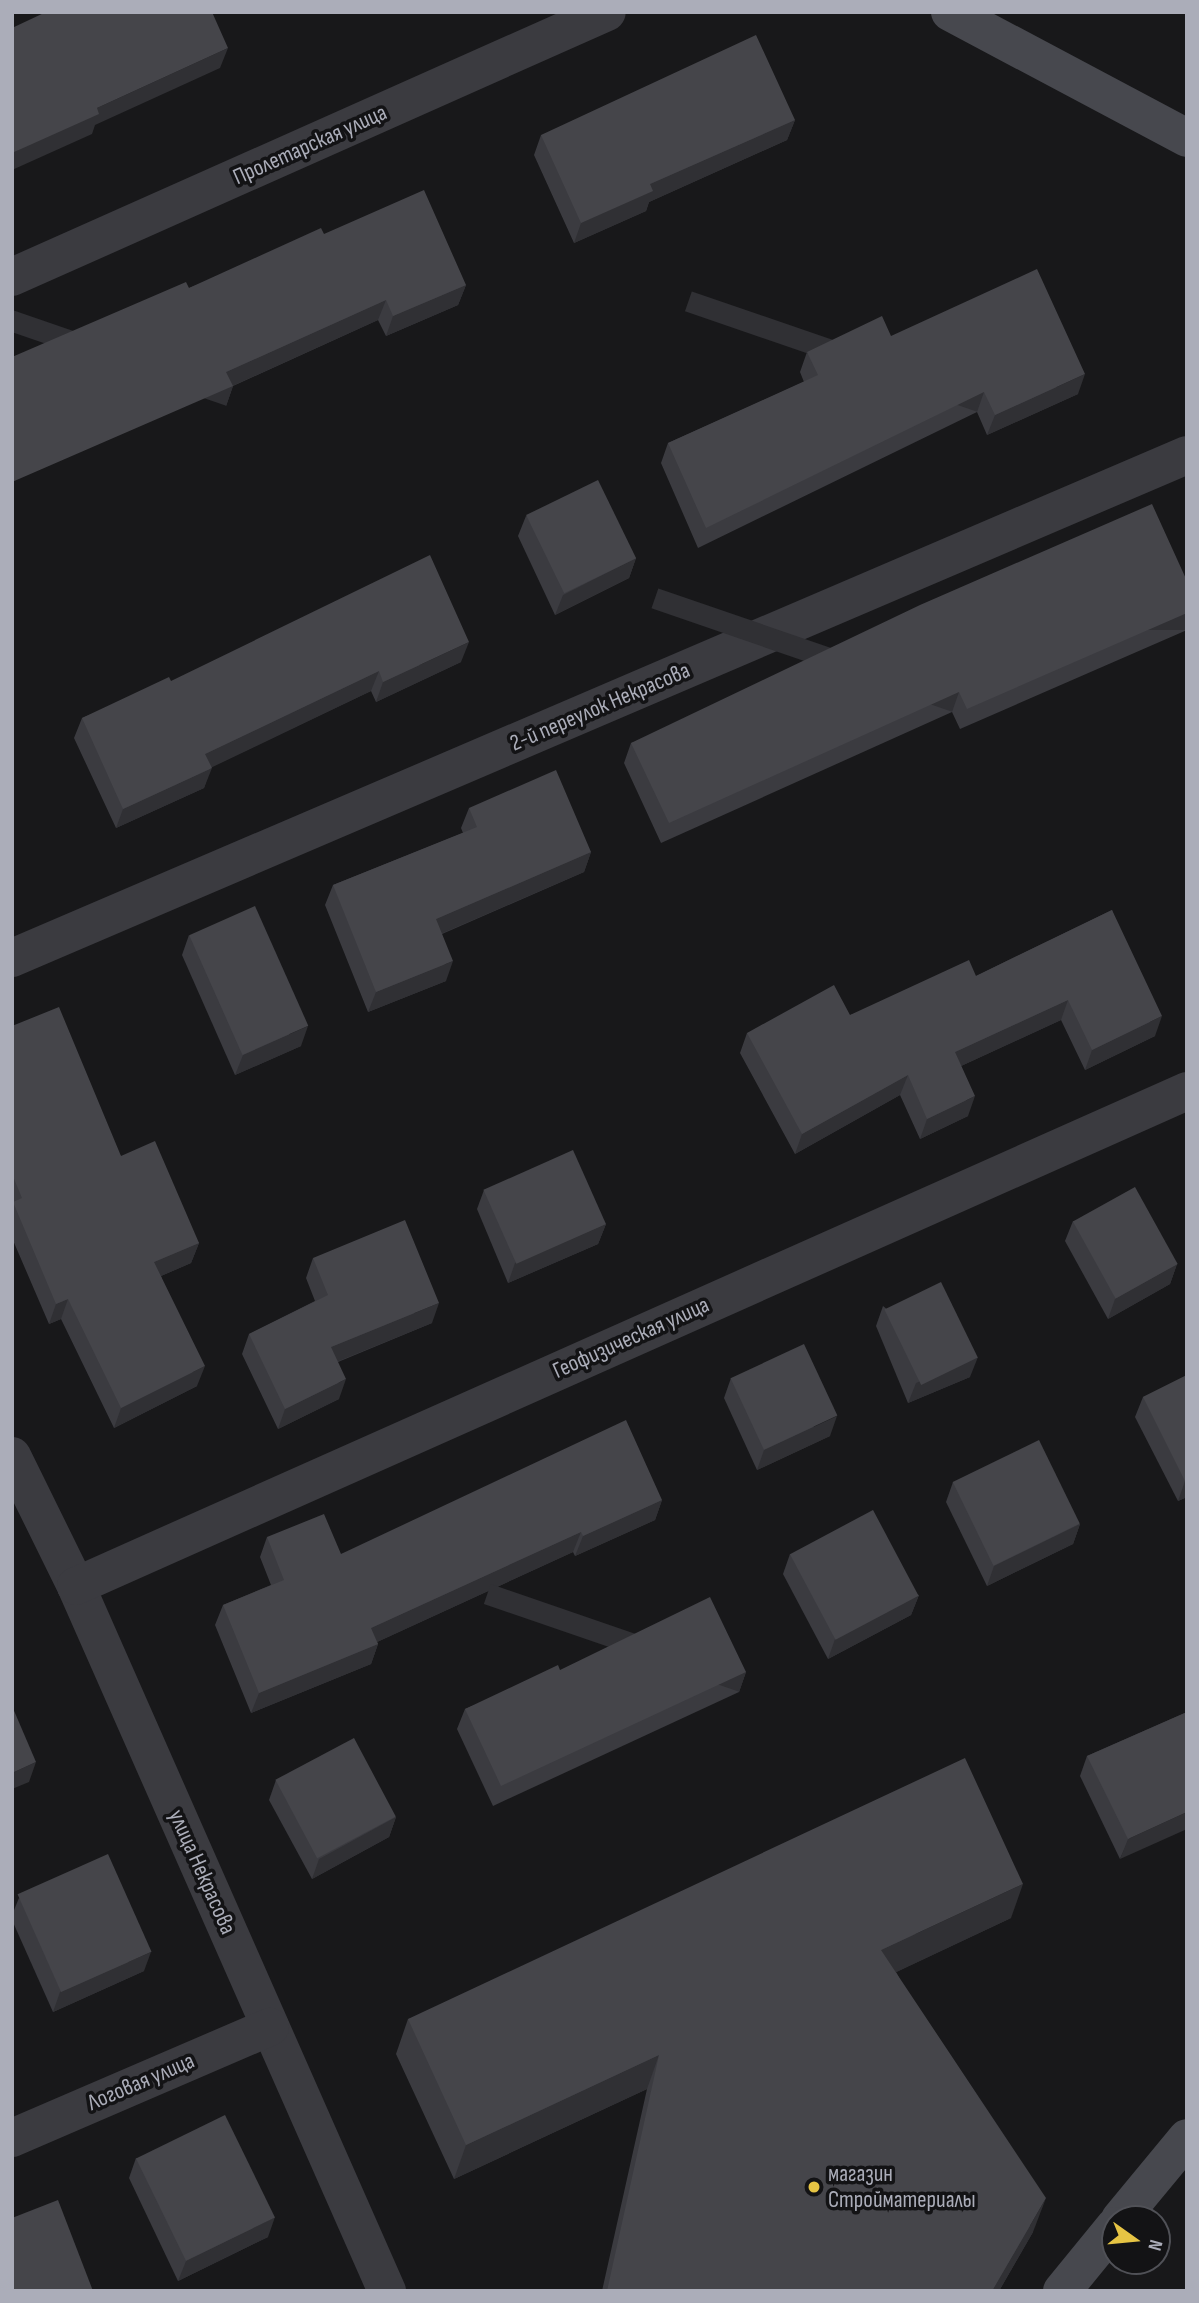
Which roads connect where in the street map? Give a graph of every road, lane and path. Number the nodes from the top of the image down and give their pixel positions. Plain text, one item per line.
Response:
1 (607, 12) edge
2 (950, 12) edge
3 (1185, 136) edge
4 (12, 277) edge
5 (1187, 456) edge
6 (12, 958) edge
7 (1187, 1091) edge
8 (12, 1456) edge
9 (76, 1586) junction
10 (270, 2027) junction
11 (12, 2137) edge
12 (1187, 2138) edge
13 (1132, 2205) edge
14 (1101, 2243) edge
15 (387, 2291) edge
16 (1062, 2291) edge

1 - 4 street, Пролетарская улица
2 - 3 street
5 - 6 street, 2-й переулок Некрасова
7 - 9 street, Геофизическая улица
8 - 9 street, улица Некрасова
9 - 10 street, улица Некрасова
10 - 11 street, Логовая улица
10 - 15 street, улица Некрасова
12 - 13 street
14 - 16 street

